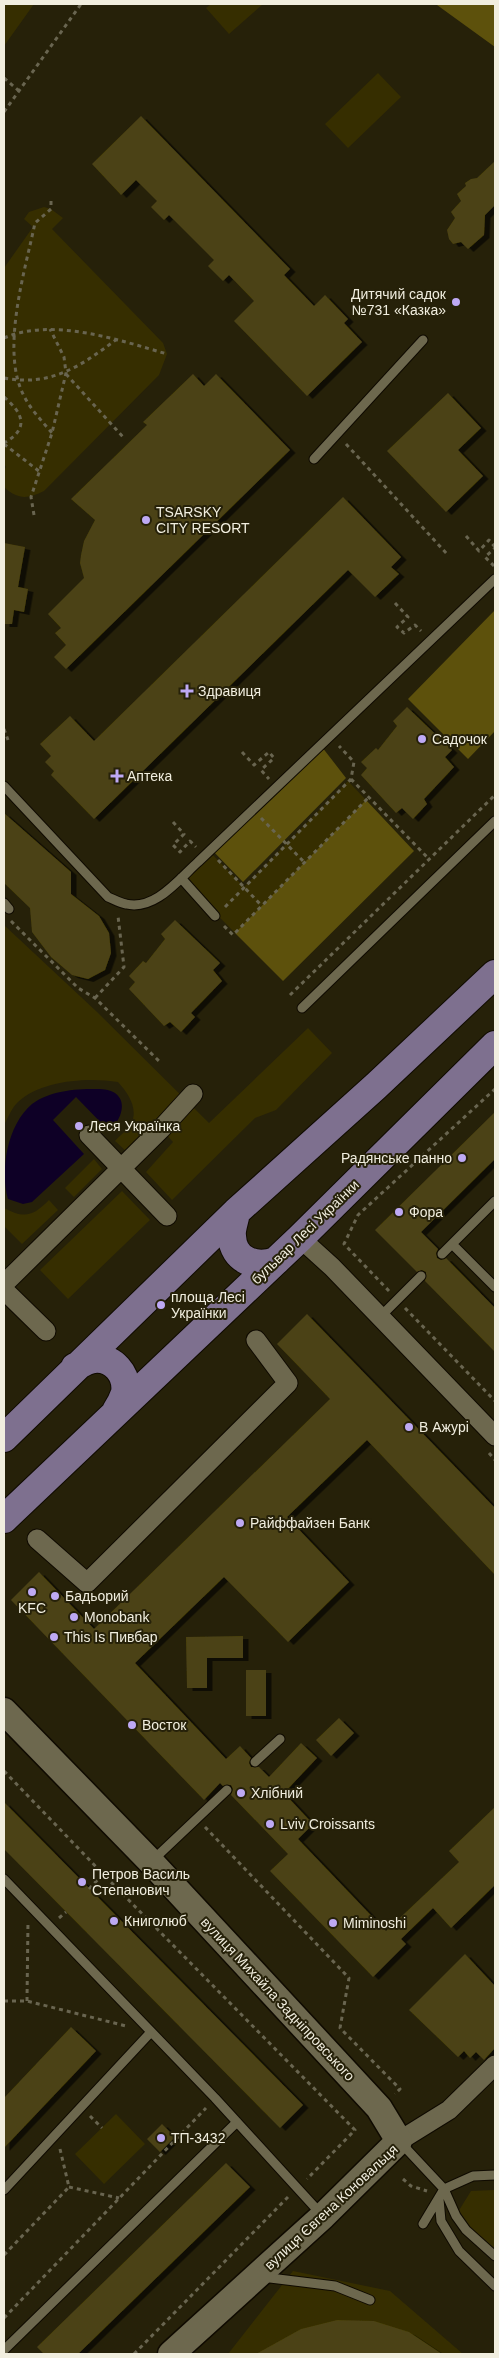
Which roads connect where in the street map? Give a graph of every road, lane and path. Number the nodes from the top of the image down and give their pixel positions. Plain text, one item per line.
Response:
1 (81, 4) edge
2 (4, 78) edge
3 (18, 91) junction
4 (4, 112) edge
5 (51, 201) dead end
6 (50, 329) junction
7 (13, 334) junction
8 (4, 338) edge
9 (117, 339) junction
10 (423, 340) dead end
11 (167, 354) dead end
12 (66, 373) junction
13 (4, 378) edge
14 (17, 380) junction
15 (4, 397) edge
16 (52, 433) junction
17 (337, 434) junction
18 (123, 437) dead end
19 (4, 444) edge
20 (314, 459) dead end
21 (40, 472) junction
22 (34, 515) dead end
23 (466, 536) dead end
24 (495, 547) edge
25 (447, 554) dead end
26 (495, 567) edge
27 (495, 579) edge
28 (395, 603) dead end
29 (430, 640) junction
30 (4, 729) edge
31 (330, 736) junction
32 (8, 740) dead end
33 (242, 752) dead end
34 (350, 778) junction
35 (4, 786) edge
36 (277, 787) junction
37 (495, 795) edge
38 (369, 797) junction
39 (253, 809) junction
40 (495, 821) edge
41 (173, 822) dead end
42 (286, 844) junction
43 (206, 853) junction
44 (429, 860) junction
45 (305, 863) junction
46 (181, 878) junction
47 (244, 887) junction
48 (262, 906) junction
49 (215, 916) joint
50 (10, 920) dead end
51 (233, 935) dead end
52 (124, 967) dead end
53 (495, 974) edge
54 (290, 995) dead end
55 (95, 998) junction
56 (302, 1008) dead end
57 (495, 1045) edge
58 (161, 1063) dead end
59 (495, 1089) edge
60 (193, 1094) dead end
61 (89, 1135) dead end
62 (121, 1169) junction
63 (495, 1201) edge
64 (236, 1212) junction
65 (166, 1216) dead end
66 (300, 1238) junction
67 (452, 1244) junction
68 (442, 1254) dead end
69 (276, 1261) junction
70 (420, 1276) dead end
71 (4, 1284) edge
72 (495, 1287) edge
73 (4, 1290) edge
74 (397, 1300) junction
75 (380, 1317) junction
76 (46, 1331) dead end
77 (256, 1340) dead end
78 (75, 1367) junction
79 (495, 1402) edge
80 (116, 1411) junction
81 (495, 1436) edge
82 (4, 1438) edge
83 (4, 1519) edge
84 (37, 1539) dead end
85 (4, 1711) edge
86 (280, 1739) dead end
87 (255, 1762) dead end
88 (4, 1771) edge
89 (226, 1790) dead end
90 (197, 1819) junction
91 (151, 1862) junction
92 (103, 1874) dead end
93 (4, 1879) edge
94 (28, 1904) junction
95 (4, 2000) edge
96 (27, 2001) junction
97 (342, 2011) dead end
98 (151, 2032) junction
99 (495, 2065) edge
100 (215, 2098) junction
101 (237, 2122) junction
102 (57, 2133) junction
103 (399, 2141) junction
104 (495, 2175) edge
105 (69, 2187) junction
106 (444, 2189) junction
107 (4, 2190) edge
108 (119, 2198) junction
109 (439, 2199) junction
110 (323, 2216) junction
111 (423, 2224) dead end
112 (4, 2255) edge
113 (495, 2256) edge
114 (257, 2276) junction
115 (495, 2286) edge
116 (370, 2300) dead end
117 (4, 2318) edge
118 (4, 2350) edge
119 (7, 2354) edge
120 (171, 2354) edge

1 - 3 path
2 - 3 path
3 - 4 path
5 - 7 path
6 - 7 path
6 - 9 path
6 - 12 path
7 - 8 path
7 - 14 path
9 - 11 path
9 - 12 path
10 - 17 lane
12 - 14 path
12 - 16 path
12 - 18 path
13 - 14 path
14 - 16 path
15 - 19 path
16 - 21 path
17 - 20 lane
17 - 25 path
19 - 21 path
21 - 22 path
23 - 24 path
24 - 26 path
27 - 29 lane
28 - 29 path
29 - 31 lane
30 - 32 path
31 - 34 path
31 - 36 lane
33 - 36 path
34 - 38 path
34 - 42 path
35 - 46 lane
36 - 39 lane
37 - 44 path
38 - 44 path
38 - 45 path
39 - 42 path
39 - 43 lane
40 - 56 lane
41 - 43 path
42 - 45 path
42 - 47 path
43 - 46 lane
43 - 47 path
44 - 54 path
45 - 48 path
46 - 49 lane
47 - 48 path
47 - 49 path
48 - 51 path
50 - 55 path
52 - 55 path
53 - 64 main road
55 - 58 path
57 - 66 main road, бульвар Лесі Українки
59 - 74 path
60 - 62 street
61 - 62 street
62 - 65 street
62 - 71 street
63 - 67 lane
64 - 69 main road
64 - 78 main road
66 - 69 main road, бульвар Лесі Українки
66 - 75 street
67 - 68 lane
67 - 72 lane
69 - 80 main road, бульвар Лесі Українки
70 - 74 lane
73 - 76 street
74 - 75 lane
74 - 79 path
75 - 81 street
77 - 84 street
78 - 80 main road
78 - 82 main road
80 - 83 main road, бульвар Лесі Українки
85 - 91 main road, вулиця Михайла Задніпровського
86 - 87 lane
88 - 92 path
89 - 90 lane
90 - 91 lane
90 - 97 path
91 - 103 main road, вулиця Михайла Задніпровського
93 - 94 lane
94 - 96 path
94 - 98 lane
95 - 96 path
96 - 98 path
98 - 100 lane
98 - 102 lane
99 - 103 street, вулиця Євгена Коновальця
100 - 101 lane
100 - 108 path
101 - 110 lane
101 - 118 lane
102 - 105 path
102 - 107 lane
103 - 106 lane
103 - 110 main road, вулиця Євгена Коновальця
104 - 106 lane
105 - 108 path
105 - 112 path
106 - 109 lane
106 - 113 lane
108 - 117 path
109 - 111 lane
109 - 115 lane
110 - 114 main road, вулиця Євгена Коновальця
114 - 116 lane
114 - 120 main road, вулиця Євгена Коновальця
118 - 119 lane

